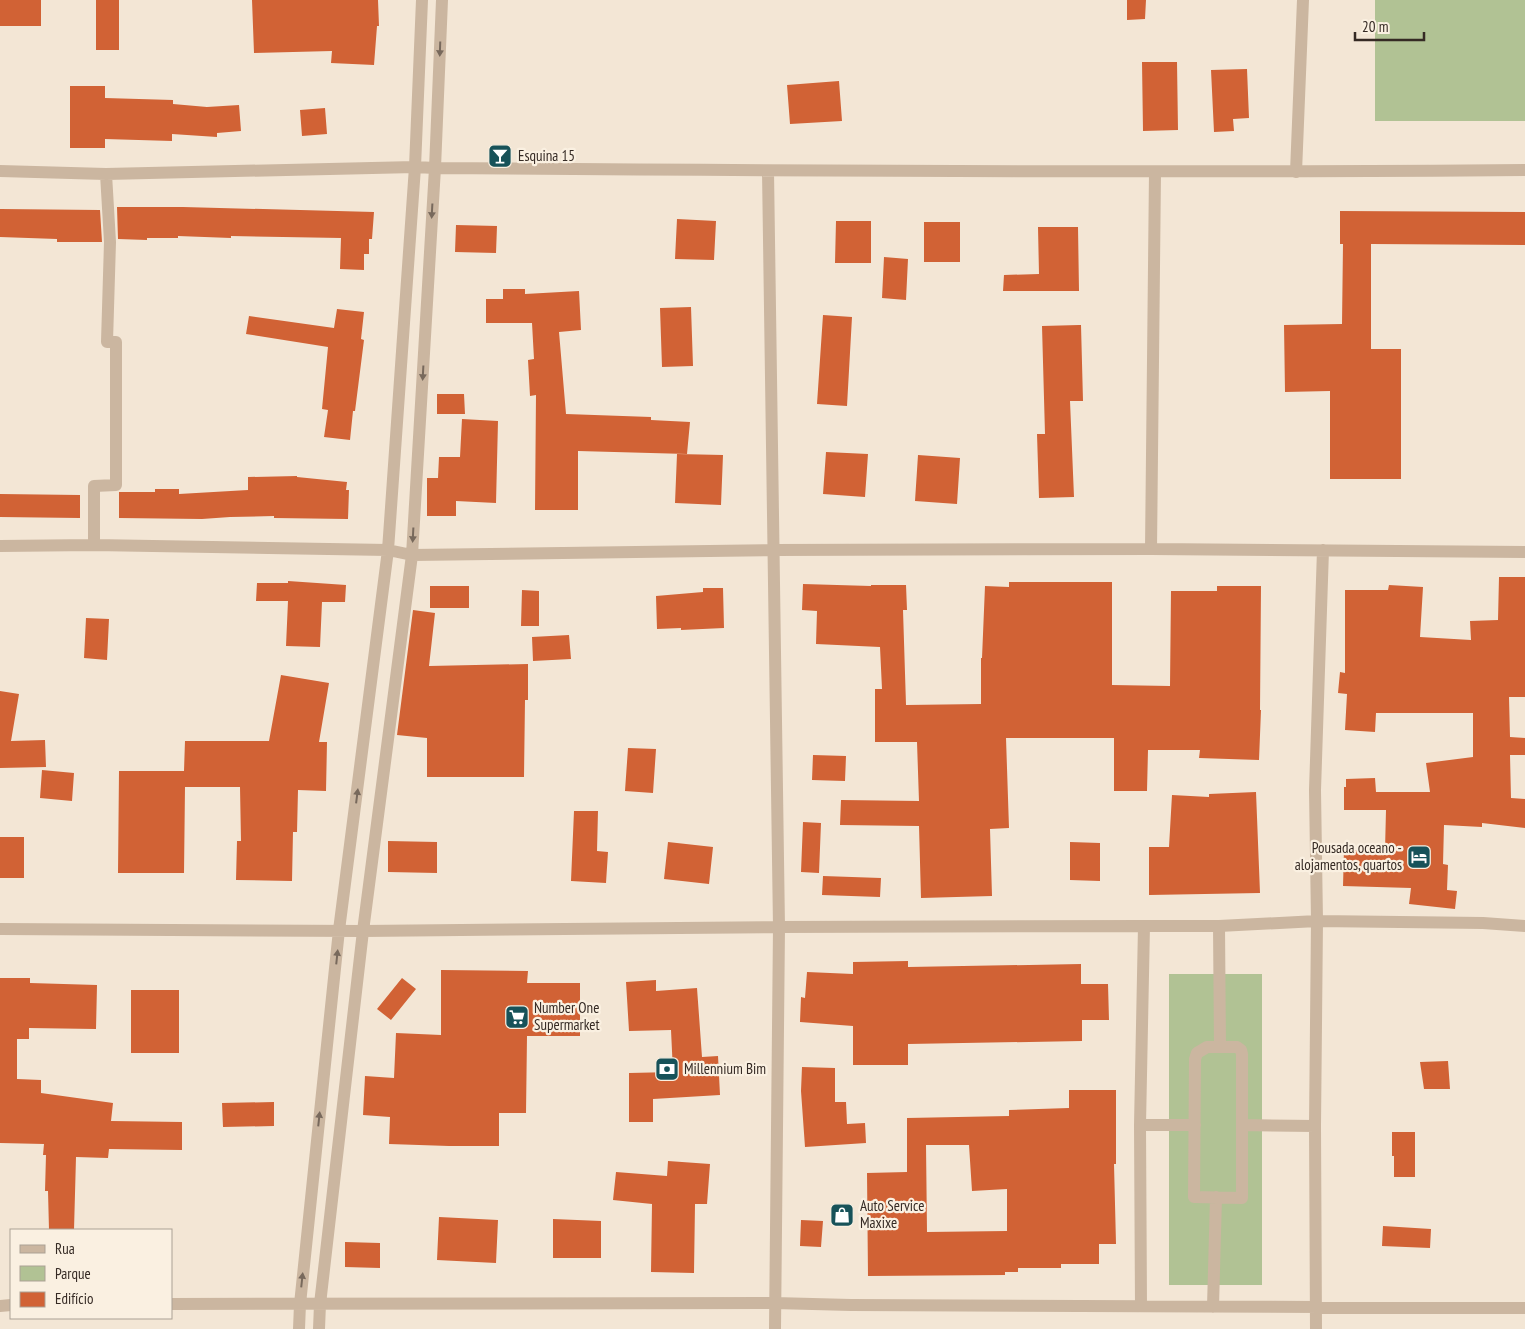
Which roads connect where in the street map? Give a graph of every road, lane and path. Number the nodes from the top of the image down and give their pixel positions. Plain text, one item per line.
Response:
1 (422, 0) edge
2 (442, 0) edge
3 (1303, 0) edge
4 (416, 167) junction
5 (435, 168) junction
6 (1525, 170) edge
7 (0, 171) edge
8 (768, 171) junction
9 (1155, 172) junction
10 (1296, 172) junction
11 (106, 174) junction
12 (94, 545) junction
13 (0, 546) edge
14 (1151, 549) junction
15 (388, 550) junction
16 (774, 550) junction
17 (1323, 550) junction
18 (1525, 552) edge
19 (412, 555) junction
20 (1317, 921) junction
21 (1144, 926) junction
22 (1219, 926) junction
23 (1525, 926) edge
24 (779, 927) junction
25 (0, 929) edge
26 (339, 930) junction
27 (363, 931) junction
28 (1220, 1047) junction
29 (1146, 1125) dead end
30 (1195, 1125) junction
31 (1242, 1125) junction
32 (1315, 1126) junction
33 (1216, 1197) junction
34 (774, 1303) junction
35 (172, 1304) edge
36 (300, 1304) junction
37 (320, 1304) junction
38 (1141, 1306) junction
39 (1213, 1307) junction
40 (1316, 1307) junction
41 (1525, 1308) edge
42 (300, 1329) edge
43 (319, 1329) edge
44 (774, 1329) edge
45 (1316, 1329) edge

1 - 4 street
2 -> 5 street
3 - 10 street
4 - 5 street
4 - 11 street
4 - 15 street
5 - 8 street
5 -> 19 street
6 - 10 street
7 - 11 street
8 - 9 street
8 - 16 street
9 - 10 street
9 - 14 street
11 - 12 street
12 - 13 street
12 - 15 street
14 - 16 street
14 - 17 street
15 - 19 street
26 -> 15 street
16 - 19 street
16 - 24 street
17 - 18 street
17 - 20 street
19 - 27 street
20 - 22 street
20 - 23 street
20 - 32 street
21 - 22 street
21 - 24 street
21 - 38 street
22 - 28 street
24 - 27 street
24 - 34 street
25 - 26 street
26 - 27 street
36 -> 26 street
27 - 37 street
28 - 30 street
28 - 31 street
29 - 30 street
30 - 33 street
31 - 32 street
31 - 33 street
32 - 40 street
33 - 39 street
34 - 37 street
34 - 38 street
34 - 44 street
35 - 36 street
36 - 37 street
36 - 42 street
37 - 43 street
38 - 39 street
39 - 40 street
40 - 41 street
40 - 45 street

